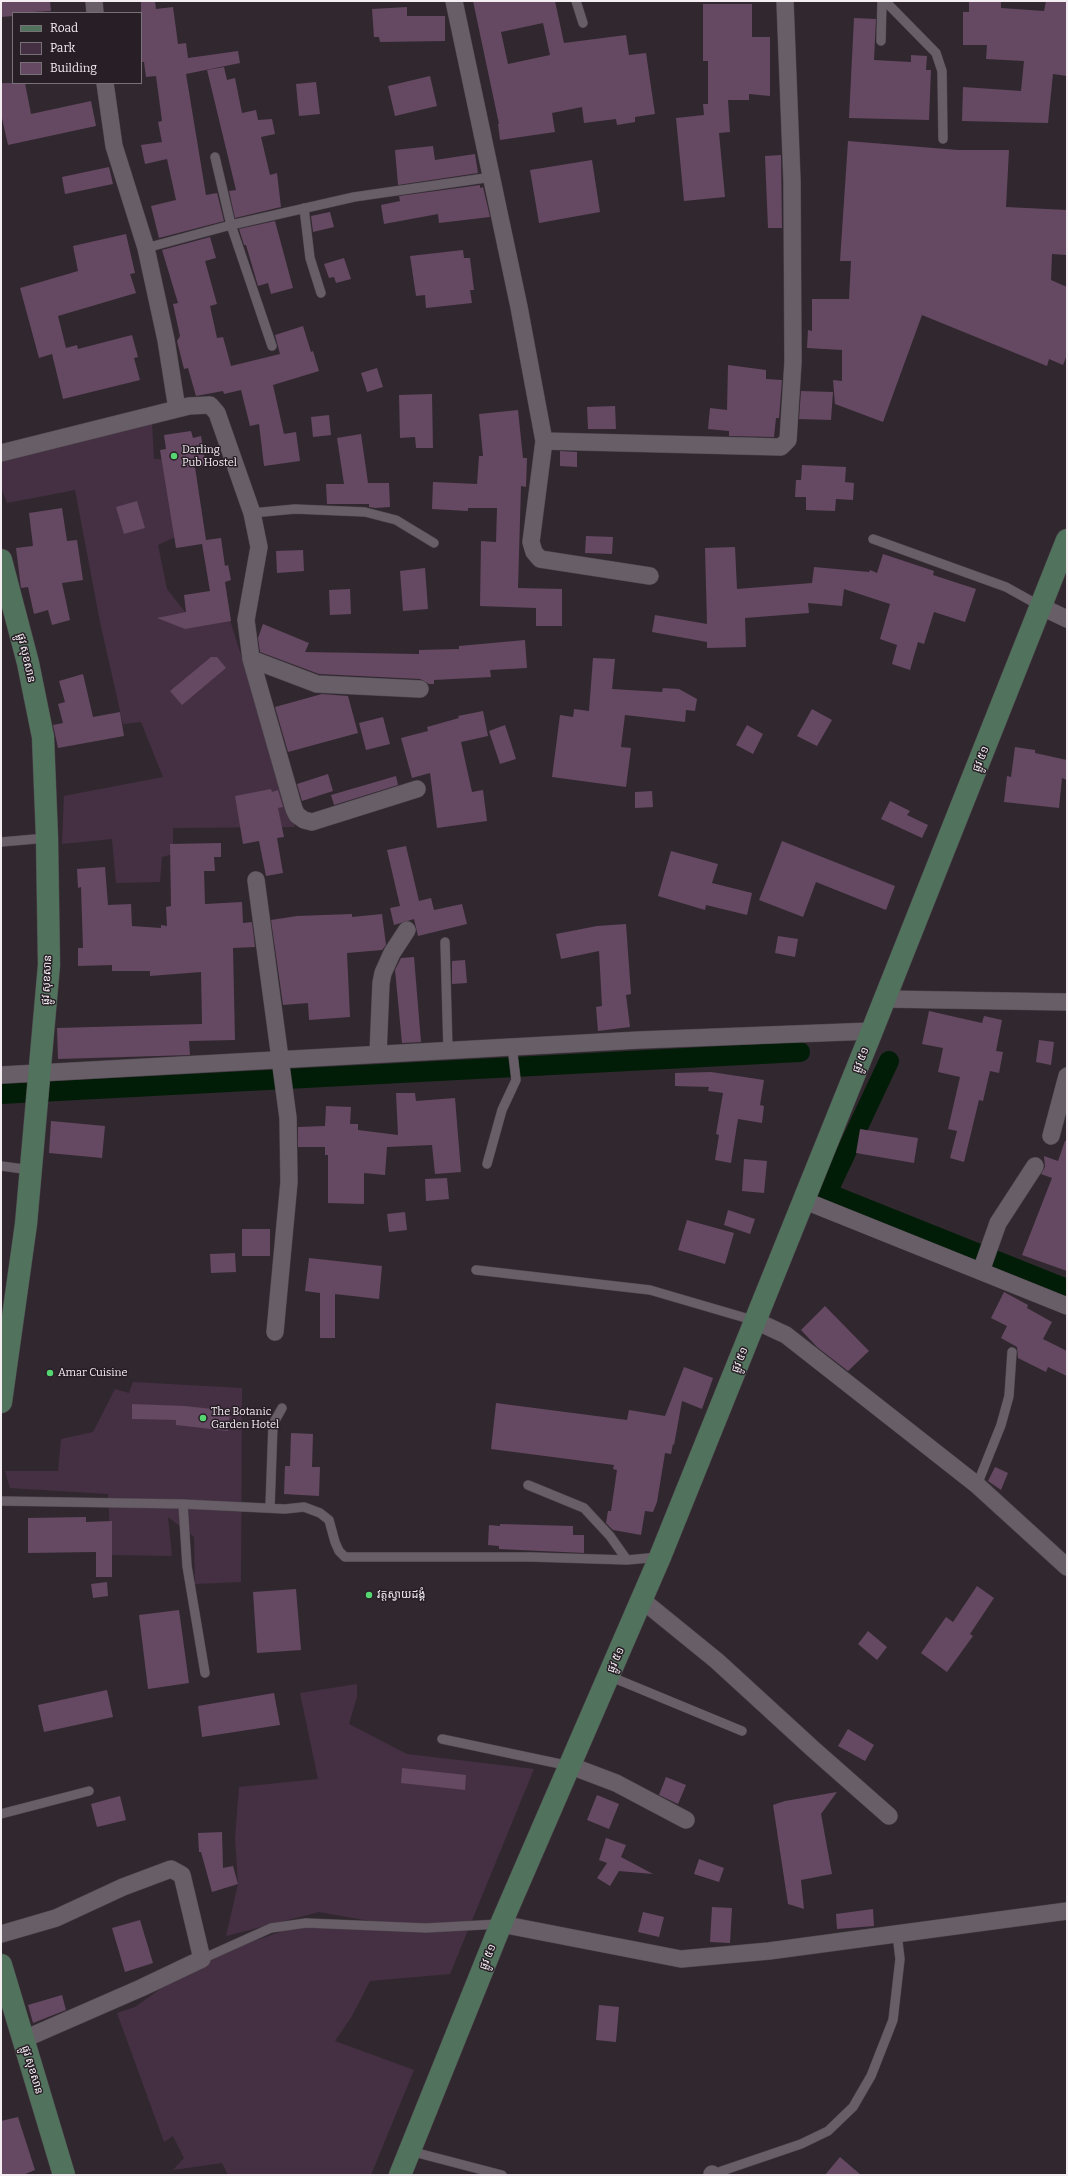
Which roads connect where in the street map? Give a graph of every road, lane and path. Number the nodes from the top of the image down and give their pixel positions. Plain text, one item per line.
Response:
1 (94, 1) edge
2 (454, 1) edge
3 (576, 1) edge
4 (785, 1) edge
5 (884, 1) edge
6 (95, 12) edge
7 (583, 23) dead end
8 (880, 41) dead end
9 (106, 84) edge
10 (943, 140) dead end
11 (215, 157) dead end
12 (492, 177) junction
13 (304, 208) junction
14 (231, 225) junction
15 (146, 248) junction
16 (321, 293) dead end
17 (272, 346) dead end
18 (176, 409) junction
19 (544, 442) junction
20 (1, 453) edge
21 (252, 513) junction
22 (873, 539) dead end
23 (1067, 540) edge
24 (434, 543) dead end
25 (1, 560) edge
26 (650, 576) dead end
27 (1042, 607) junction
28 (1067, 619) edge
29 (251, 659) junction
30 (420, 689) dead end
31 (417, 789) dead end
32 (47, 838) junction
33 (1, 842) edge
34 (256, 880) dead end
35 (407, 930) dead end
36 (445, 942) dead end
37 (884, 999) junction
38 (1067, 1002) edge
39 (872, 1031) junction
40 (448, 1050) junction
41 (513, 1053) junction
42 (378, 1054) junction
43 (282, 1064) junction
44 (1, 1075) edge
45 (39, 1076) junction
46 (1067, 1076) edge
47 (1051, 1136) dead end
48 (487, 1164) dead end
49 (1, 1166) edge
50 (1035, 1166) dead end
51 (31, 1170) junction
52 (803, 1200) junction
53 (984, 1262) junction
54 (476, 1270) dead end
55 (1067, 1306) edge
56 (756, 1321) junction
57 (275, 1332) dead end
58 (1012, 1352) dead end
59 (1, 1402) edge
60 (282, 1408) dead end
61 (528, 1485) dead end
62 (977, 1485) junction
63 (1, 1501) edge
64 (183, 1504) junction
65 (270, 1508) junction
66 (660, 1557) junction
67 (627, 1560) junction
68 (1067, 1567) edge
69 (642, 1600) junction
70 (205, 1673) dead end
71 (609, 1676) junction
72 (742, 1731) dead end
73 (442, 1739) dead end
74 (571, 1766) junction
75 (89, 1791) dead end
76 (1, 1814) edge
77 (889, 1816) dead end
78 (686, 1820) dead end
79 (1067, 1911) edge
80 (501, 1924) junction
81 (1, 1934) edge
82 (897, 1934) junction
83 (202, 1959) junction
84 (1, 1965) edge
85 (22, 2040) junction
86 (410, 2151) junction
87 (64, 2175) edge
88 (400, 2175) edge
89 (502, 2175) edge
90 (712, 2175) edge

1 - 6 street
2 - 12 street
3 - 7 lane
4 - 19 street
5 - 8 lane
5 - 10 lane
9 - 15 street
11 - 14 lane
12 - 13 lane
12 - 19 street
13 - 14 lane
13 - 16 lane
14 - 15 lane
14 - 17 lane
15 - 18 street
18 - 20 street
18 - 21 street
19 - 26 street
21 - 24 lane
21 - 29 street
22 - 27 lane
23 - 27 main road, ផ្លូវ ៥១
25 - 32 main road, ផ្លូវ សុខសាន
27 - 28 street
27 - 37 main road, ផ្លូវ ៥១
29 - 30 street
29 - 31 street
32 - 33 lane
32 - 45 main road, ផ្លូវ សុខសាន
34 - 43 street
35 - 42 street
36 - 40 lane
37 - 38 street
37 - 39 main road, ផ្លូវ ៥១
39 - 41 street
39 - 52 main road, ផ្លូវ ៥១
40 - 41 street
40 - 42 street
41 - 48 lane
42 - 43 street
43 - 45 street
43 - 57 street
44 - 45 street
45 - 51 main road, ផ្លូវ សុខសាន
46 - 47 street
49 - 51 lane
50 - 53 street
51 - 59 main road, ផ្លូវ សុខសាន
52 - 53 street
52 - 56 main road, ផ្លូវ ៥១
53 - 55 street
54 - 56 lane
56 - 62 street
56 - 66 main road, ផ្លូវ ៥១
58 - 62 lane
60 - 65 lane
61 - 67 lane
62 - 68 street
63 - 64 lane
64 - 65 lane
64 - 70 lane
65 - 67 lane
66 - 67 lane
66 - 69 main road, ផ្លូវ ៥១
69 - 71 main road, ផ្លូវ ៥១
69 - 77 street
71 - 72 lane
71 - 74 main road, ផ្លូវ ៥១
73 - 74 lane
74 - 78 street
74 - 80 main road, ផ្លូវ ៥១
75 - 76 lane
79 - 82 street
80 - 82 street
80 - 83 lane
80 - 86 main road, ផ្លូវ ៥១
81 - 83 street
82 - 90 lane
83 - 85 street
84 - 85 main road, ផ្លូវ សុខសាន
85 - 87 main road, ផ្លូវ សុខសាន
86 - 88 main road, ផ្លូវ ៥១
86 - 89 lane

